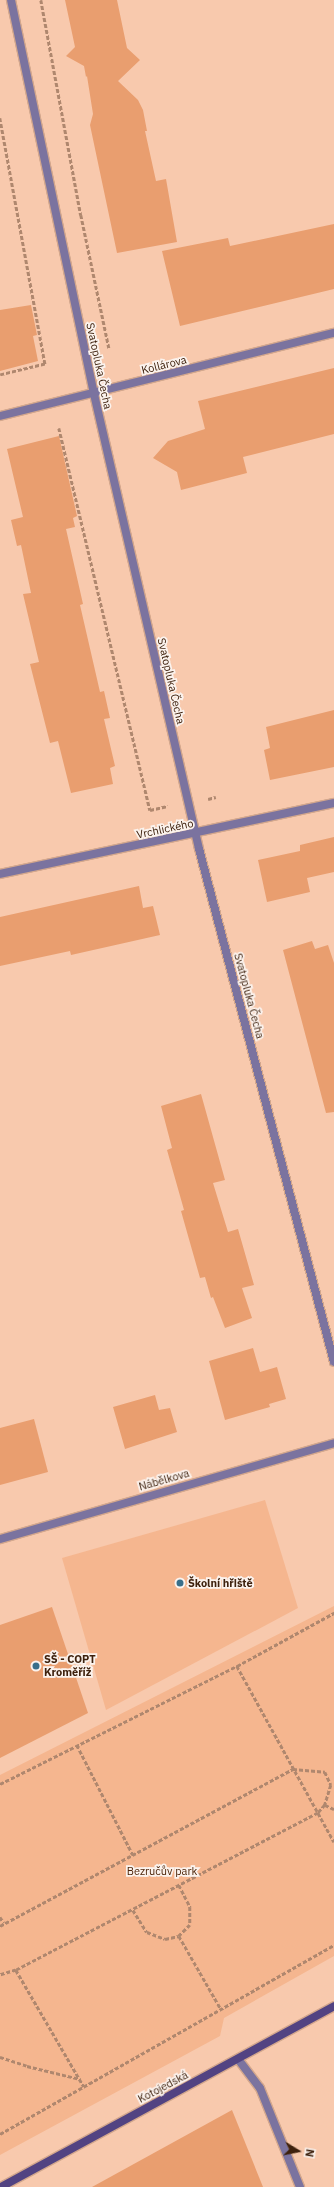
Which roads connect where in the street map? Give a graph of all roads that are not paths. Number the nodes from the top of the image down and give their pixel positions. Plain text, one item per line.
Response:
1 (11, 0) edge
2 (334, 333) edge
3 (94, 394) junction
4 (0, 416) edge
5 (334, 803) edge
6 (195, 833) junction
7 (0, 874) edge
8 (334, 1362) edge
9 (334, 1443) edge
10 (0, 1539) edge
11 (334, 2006) edge
12 (238, 2059) junction
13 (1, 2187) edge
14 (300, 2187) edge

1 - 3 street, Svatopluka Čecha
2 - 3 street, Kollárova
3 - 4 street, Kollárova
3 - 6 street, Svatopluka Čecha
5 - 6 street, Vrchlického
6 - 7 street, Vrchlického
6 - 8 street, Svatopluka Čecha
9 - 10 street, Nábělkova
11 - 12 main road, Kotojedská
12 - 13 main road, Kotojedská
12 - 14 street

